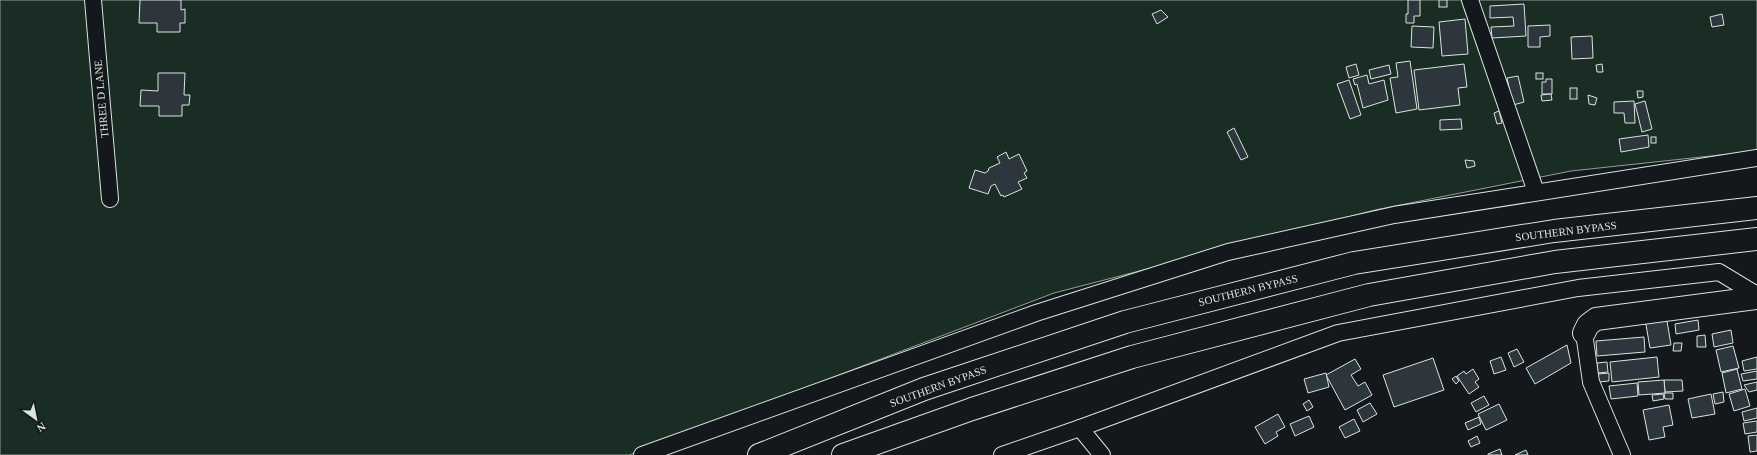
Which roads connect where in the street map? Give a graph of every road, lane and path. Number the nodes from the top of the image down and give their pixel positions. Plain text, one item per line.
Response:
1 (93, 0) edge
2 (1470, 0) edge
3 (1757, 158) edge
4 (1536, 192) junction
5 (110, 199) dead end
6 (1757, 208) edge
7 (1757, 239) edge
8 (1757, 295) edge
9 (1757, 298) edge
10 (1584, 333) joint
11 (1080, 428) junction
12 (642, 455) edge
13 (758, 455) edge
14 (843, 455) edge
15 (1002, 455) edge
16 (1102, 455) edge
17 (1622, 455) edge

1 - 5 street, THREE D LANE
2 - 4 street
3 - 4 street
4 - 12 street
6 - 13 main road, SOUTHERN BYPASS
7 - 14 main road
8 - 11 street
9 - 10 main road
10 - 17 street
11 - 15 street
11 - 16 street

